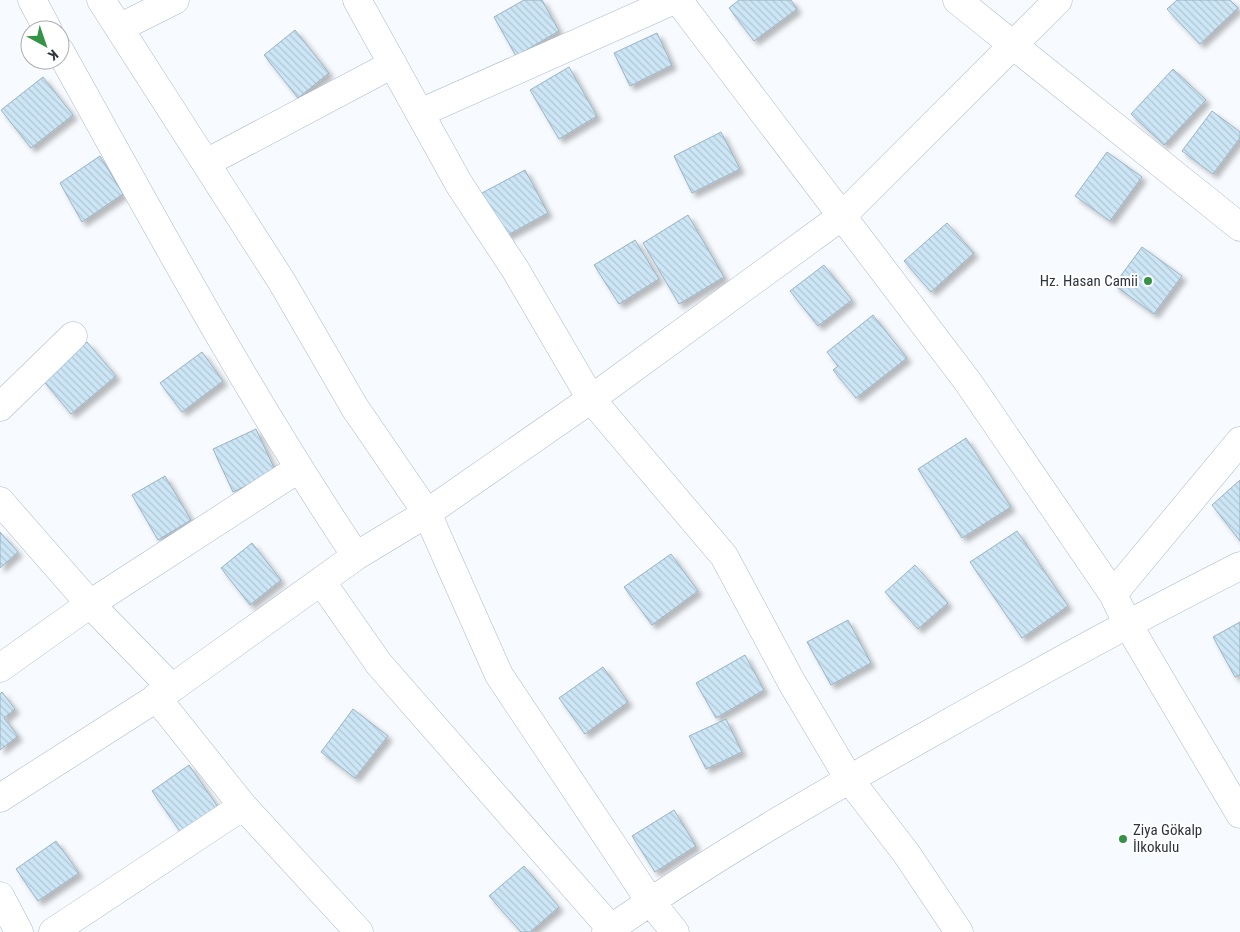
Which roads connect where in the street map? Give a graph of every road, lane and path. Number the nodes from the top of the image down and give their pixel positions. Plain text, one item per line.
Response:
1 (32, 0) edge
2 (101, 0) edge
3 (175, 0) edge
4 (357, 0) edge
5 (957, 0) edge
6 (1058, 0) edge
7 (685, 3) edge
8 (43, 20) edge
9 (119, 28) junction
10 (1012, 45) junction
11 (393, 64) junction
12 (70, 69) edge
13 (420, 113) junction
14 (206, 163) junction
15 (842, 216) junction
16 (1240, 227) edge
17 (73, 336) dead end
18 (591, 399) junction
19 (0, 407) edge
20 (1240, 441) edge
21 (298, 469) junction
22 (0, 501) edge
23 (426, 513) junction
24 (356, 556) junction
25 (1240, 566) edge
26 (321, 581) junction
27 (1113, 594) junction
28 (90, 604) junction
29 (1127, 623) junction
30 (0, 668) edge
31 (164, 692) junction
32 (849, 779) junction
33 (0, 798) edge
34 (243, 806) junction
35 (1240, 814) edge
36 (0, 896) edge
37 (650, 901) junction
38 (610, 931) edge
39 (19, 932) edge
40 (53, 932) edge
41 (358, 932) edge
42 (675, 932) edge
43 (959, 932) edge

1 - 8 street
2 - 9 street
3 - 9 street
4 - 11 street
5 - 10 street
6 - 10 street
7 - 13 street
7 - 15 street
9 - 14 street
10 - 15 street
10 - 16 street
11 - 13 street
11 - 14 street
12 - 21 street
13 - 18 street
14 - 23 street
15 - 18 street
15 - 27 street
17 - 19 street
18 - 23 street
18 - 32 street
20 - 27 street
21 - 24 street
21 - 28 street
22 - 28 street
23 - 24 street
23 - 37 street
24 - 26 street
25 - 29 street
26 - 31 street
26 - 38 street
27 - 29 street
28 - 30 street
28 - 31 street
29 - 32 street
29 - 35 street
31 - 33 street
31 - 34 street
32 - 37 street
32 - 43 street
34 - 40 street
34 - 41 street
36 - 39 street
37 - 38 street
37 - 42 street

